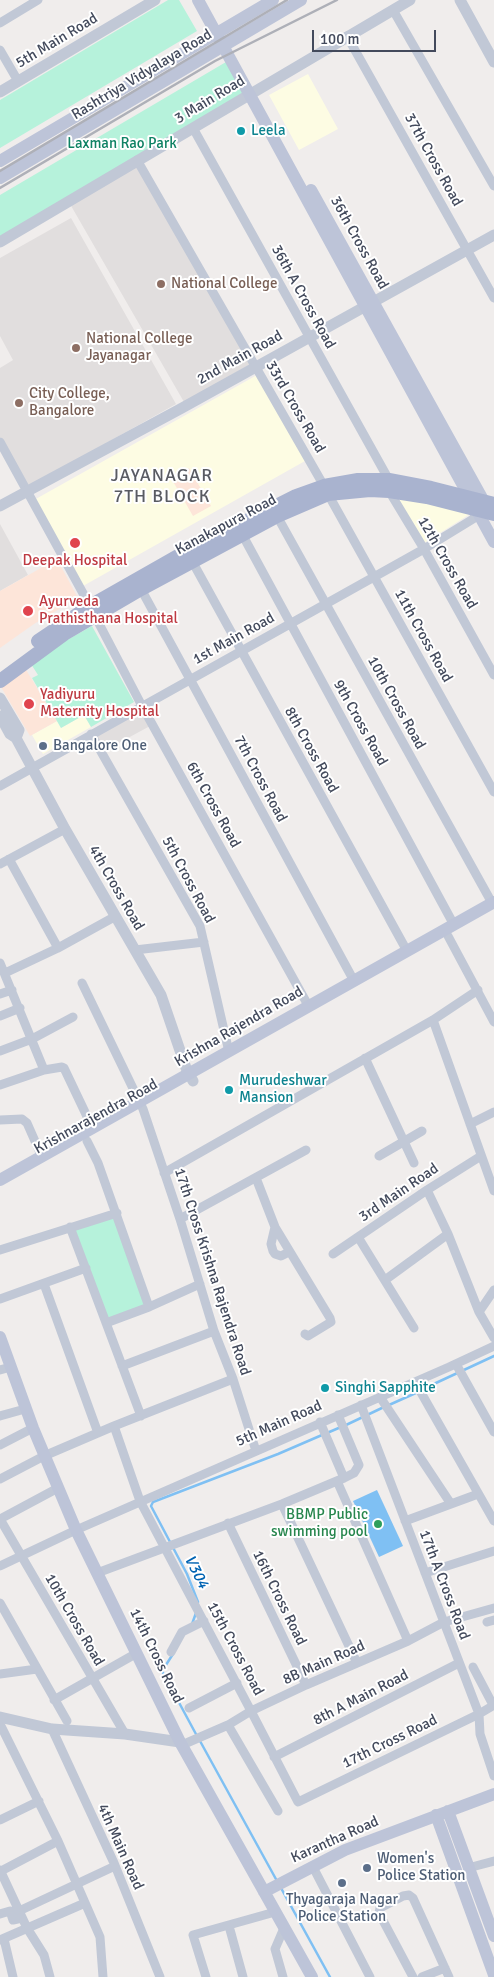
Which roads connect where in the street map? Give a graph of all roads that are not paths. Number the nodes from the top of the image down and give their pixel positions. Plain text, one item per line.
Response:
1 (38, 0) edge
2 (155, 0) edge
3 (198, 0) edge
4 (206, 0) edge
5 (273, 0) edge
6 (301, 0) edge
7 (410, 0) edge
8 (460, 0) edge
9 (393, 10) junction
10 (0, 23) edge
11 (219, 32) junction
12 (347, 36) junction
13 (226, 44) junction
14 (0, 50) edge
15 (494, 62) edge
16 (18, 81) junction
17 (0, 92) edge
18 (252, 92) junction
19 (194, 128) junction
20 (137, 160) junction
21 (0, 161) edge
22 (0, 178) edge
23 (494, 186) edge
24 (494, 235) edge
25 (0, 242) edge
26 (467, 250) junction
27 (494, 298) edge
28 (369, 304) junction
29 (310, 337) junction
30 (256, 367) junction
31 (0, 442) edge
32 (389, 486) junction
33 (326, 490) junction
34 (27, 492) junction
35 (0, 506) edge
36 (486, 509) edge
37 (277, 516) junction
38 (242, 534) junction
39 (494, 542) edge
40 (424, 549) junction
41 (192, 561) junction
42 (374, 576) junction
43 (141, 589) junction
44 (326, 604) junction
45 (93, 611) junction
46 (290, 623) junction
47 (241, 651) junction
48 (0, 669) edge
49 (494, 675) edge
50 (190, 679) junction
51 (0, 681) edge
52 (0, 698) edge
53 (142, 706) junction
54 (0, 716) edge
55 (91, 734) junction
56 (16, 738) junction
57 (32, 768) junction
58 (0, 786) edge
59 (494, 792) edge
60 (65, 829) junction
61 (4, 862) edge
62 (493, 905) edge
63 (116, 916) junction
64 (454, 924) junction
65 (448, 936) junction
66 (204, 942) junction
67 (58, 948) junction
68 (135, 950) junction
69 (407, 951) junction
70 (0, 963) edge
71 (4, 973) junction
72 (354, 981) junction
73 (82, 984) dead end
74 (12, 990) junction
75 (478, 990) junction
76 (0, 994) edge
77 (309, 1007) junction
78 (20, 1008) junction
79 (0, 1016) edge
80 (73, 1017) dead end
81 (433, 1020) junction
82 (494, 1022) edge
83 (32, 1039) junction
84 (0, 1051) edge
85 (229, 1052) junction
86 (365, 1058) junction
87 (44, 1070) junction
88 (192, 1078) junction
89 (0, 1086) edge
90 (141, 1106) junction
91 (494, 1112) edge
92 (0, 1120) edge
93 (470, 1124) junction
94 (93, 1129) junction
95 (422, 1131) dead end
96 (86, 1141) junction
97 (405, 1141) junction
98 (306, 1150) dead end
99 (379, 1156) dead end
100 (481, 1156) junction
101 (42, 1157) junction
102 (414, 1163) dead end
103 (164, 1173) junction
104 (256, 1178) junction
105 (0, 1180) edge
106 (0, 1189) edge
107 (427, 1190) junction
108 (494, 1191) edge
109 (116, 1213) junction
110 (180, 1218) junction
111 (70, 1227) junction
112 (448, 1234) junction
113 (358, 1237) junction
114 (0, 1250) edge
115 (333, 1254) dead end
116 (86, 1268) junction
117 (385, 1280) junction
118 (44, 1284) junction
119 (200, 1284) junction
120 (494, 1290) edge
121 (0, 1299) edge
122 (149, 1306) junction
123 (479, 1312) junction
124 (106, 1323) junction
125 (414, 1328) dead end
126 (214, 1331) junction
127 (305, 1334) dead end
128 (0, 1337) edge
129 (494, 1338) edge
130 (494, 1346) edge
131 (456, 1364) junction
132 (122, 1366) junction
133 (5, 1369) edge
134 (233, 1379) junction
135 (418, 1388) junction
136 (380, 1397) junction
137 (361, 1406) junction
138 (25, 1409) junction
139 (338, 1415) junction
140 (0, 1416) edge
141 (141, 1416) junction
142 (320, 1422) junction
143 (114, 1426) junction
144 (33, 1428) junction
145 (494, 1432) edge
146 (98, 1433) junction
147 (0, 1445) edge
148 (256, 1451) junction
149 (44, 1456) junction
150 (0, 1479) edge
151 (341, 1480) junction
152 (58, 1488) junction
153 (478, 1494) junction
154 (140, 1501) junction
155 (282, 1504) junction
156 (451, 1504) junction
157 (0, 1519) edge
158 (494, 1520) edge
159 (405, 1521) junction
160 (228, 1523) junction
161 (76, 1530) junction
162 (165, 1547) junction
163 (494, 1551) edge
164 (20, 1556) junction
165 (0, 1566) edge
166 (97, 1573) junction
167 (425, 1573) junction
168 (0, 1603) edge
169 (494, 1608) edge
170 (204, 1621) junction
171 (444, 1622) junction
172 (408, 1641) junction
173 (171, 1652) dead end
174 (137, 1653) junction
175 (357, 1663) junction
176 (459, 1663) junction
177 (473, 1667) dead end
178 (37, 1668) junction
179 (0, 1674) edge
180 (92, 1678) junction
181 (237, 1683) junction
182 (306, 1685) junction
183 (54, 1700) junction
184 (494, 1705) edge
185 (189, 1708) dead end
186 (252, 1710) junction
187 (479, 1714) junction
188 (0, 1717) edge
189 (67, 1721) dead end
190 (0, 1724) edge
191 (228, 1724) junction
192 (52, 1729) junction
193 (125, 1734) junction
194 (3, 1736) edge
195 (181, 1743) junction
196 (274, 1757) junction
197 (494, 1776) edge
198 (494, 1794) edge
199 (38, 1801) junction
200 (298, 1802) joint
201 (448, 1810) junction
202 (278, 1811) dead end
203 (436, 1815) junction
204 (0, 1820) edge
205 (58, 1841) junction
206 (494, 1861) edge
207 (115, 1866) junction
208 (313, 1867) junction
209 (468, 1868) junction
210 (0, 1870) edge
211 (77, 1883) junction
212 (274, 1887) junction
213 (4, 1889) edge
214 (86, 1903) junction
215 (275, 1912) junction
216 (0, 1914) edge
217 (21, 1914) junction
218 (229, 1926) junction
219 (27, 1928) junction
220 (284, 1928) junction
221 (494, 1936) edge
222 (2, 1940) edge
223 (445, 1968) junction
224 (494, 1975) edge
225 (13, 1977) edge
226 (50, 1977) edge
227 (103, 1977) edge
228 (160, 1977) edge
229 (206, 1977) edge
230 (243, 1977) edge
231 (283, 1977) edge
232 (312, 1977) edge
233 (370, 1977) edge
234 (413, 1977) edge
235 (422, 1977) edge
236 (449, 1977) edge

1 - 10 street
2 - 16 street, 5th Main Road
3 - 11 main road, 36th Cross Road
4 - 11 main road, 36th Cross Road
5 - 11 main road, Rashtriya Vidyalaya Road
6 - 13 main road, Rashtriya Vidyalaya Road
7 - 9 street, 3 Main Road
8 - 15 street
9 - 12 street, 3 Main Road
9 - 23 street
11 - 13 main road, 36th Cross Road
11 - 21 main road, Rashtriya Vidyalaya Road
12 - 18 street, 3 Main Road
12 - 26 street, 37th Cross Road
13 - 18 main road, 36th Cross Road
13 - 22 main road, Rashtriya Vidyalaya Road
14 - 16 street
16 - 17 street, 5th Main Road
18 - 19 street, 3 Main Road
18 - 28 main road, 36th Cross Road
19 - 20 street, 3 Main Road
19 - 29 street, 36th A Cross Road
20 - 25 street, 3 Main Road
20 - 30 street, 33rd Cross Road
24 - 26 street, 2nd Main Road
26 - 27 street, 37th Cross Road
26 - 28 street, 2nd Main Road
28 - 29 street, 2nd Main Road
28 - 36 main road, 36th Cross Road
29 - 30 street, 2nd Main Road
29 - 32 street, 36th A Cross Road
30 - 33 street, 33rd Cross Road
30 - 34 street, 2nd Main Road
31 - 34 street
32 - 33 main road, Kanakapura Road
32 - 36 main road, Kanakapura Road
32 - 40 street, 12th Cross Road
33 - 37 main road, Kanakapura Road
33 - 42 street, 11th Cross Road
33 - 45 main road, Kanakapura Road
34 - 35 street, 2nd Main Road
34 - 45 street
36 - 39 main road, 36th Cross Road
36 - 40 street, 1st Main Road
37 - 38 main road, Kanakapura Road
37 - 44 street, 10th Cross Road
38 - 41 main road, Kanakapura Road
38 - 46 street, 9th Cross Road
40 - 42 street, 1st Main Road
40 - 49 street, 12th Cross Road
41 - 43 main road, Kanakapura Road
41 - 47 street, 8th Cross Road
42 - 44 street, 1st Main Road
42 - 59 street, 11th Cross Road
43 - 45 main road, Kanakapura Road
43 - 50 street, 7th Cross Road
44 - 46 street, 1st Main Road
44 - 62 street, 10th Cross Road
45 - 48 main road, Kanakapura Road
45 - 51 main road, Kanakapura Road
45 - 53 street, 6th Cross Road
46 - 47 street, 1st Main Road
46 - 64 street, 9th Cross Road
47 - 50 street, 1st Main Road
47 - 69 street, 8th Cross Road
50 - 53 street, 1st Main Road
50 - 72 street, 7th Cross Road
52 - 56 street
53 - 55 street, 1st Main Road
53 - 77 street, 6th Cross Road
54 - 56 street, 4th Cross Road
55 - 57 street, 1st Main Road
55 - 66 street, 5th Cross Road
56 - 57 street, 4th Cross Road
57 - 58 street, 1st Main Road
57 - 60 street, 4th Cross Road
60 - 61 street
60 - 63 street, 4th Cross Road
61 - 67 street
62 - 64 main road, Krishna Rajendra Road
62 - 65 main road
63 - 67 street
63 - 68 street, 4th Cross Road
64 - 69 main road, Krishna Rajendra Road
65 - 75 street
65 - 88 main road
66 - 68 street
66 - 85 street, 5th Cross Road
67 - 71 street
68 - 88 street, 4th Cross Road
69 - 72 main road, Krishna Rajendra Road
70 - 71 street
71 - 74 street
72 - 77 main road, Krishna Rajendra Road
73 - 90 street, 17th Cross Krishna Rajendra Road
74 - 76 street
74 - 78 street
75 - 81 street
75 - 82 street
77 - 85 main road, Krishna Rajendra Road
78 - 79 street
78 - 83 street
80 - 83 street
81 - 86 street
81 - 93 street
83 - 84 street
83 - 87 street
85 - 88 main road, Krishna Rajendra Road
86 - 97 street
86 - 103 street
87 - 89 street
87 - 94 street
88 - 90 main road, Krishna Rajendra Road
90 - 94 main road, Krishna Rajendra Road
90 - 96 main road, Krishnarajendra Road
90 - 103 street, 17th Cross Krishna Rajendra Road
91 - 93 street
92 - 101 street
93 - 100 street
94 - 101 main road, Krishna Rajendra Road
95 - 97 street
96 - 106 main road, Krishnarajendra Road
96 - 109 street
97 - 99 street
97 - 102 street
98 - 104 street
100 - 107 street, 3rd Main Road
100 - 108 street
101 - 105 main road, Krishna Rajendra Road
103 - 110 street, 17th Cross Krishna Rajendra Road
104 - 110 street
104 - 127 street
107 - 112 street
107 - 113 street, 3rd Main Road
109 - 111 street
109 - 122 street
110 - 119 street, 17th Cross Krishna Rajendra Road
111 - 114 street
111 - 116 street
112 - 117 street
112 - 123 street
113 - 115 street, 3rd Main Road
113 - 117 street
116 - 118 street
116 - 124 street
117 - 125 street
118 - 121 street
118 - 146 street
119 - 122 street
119 - 126 street, 17th Cross Krishna Rajendra Road
120 - 123 street
122 - 124 street
123 - 129 street
124 - 132 street
126 - 132 street
126 - 134 street, 17th Cross Krishna Rajendra Road
128 - 133 main road, 14th Cross Road
130 - 131 street, 5th Main Road
131 - 135 street, 5th Main Road
131 - 145 street
132 - 141 street
133 - 138 main road, 14th Cross Road
134 - 141 street
134 - 148 street, 17th Cross Krishna Rajendra Road
135 - 136 street, 5th Main Road
135 - 153 street
136 - 137 street, 5th Main Road
136 - 156 street
137 - 139 street, 5th Main Road
137 - 159 street, 17th A Cross Road
138 - 140 street
138 - 144 main road, 14th Cross Road
139 - 142 street, 5th Main Road
139 - 151 street
141 - 143 street
142 - 148 street, 5th Main Road
142 - 151 street
143 - 146 street
143 - 154 street, 15th Cross Road
144 - 147 street
144 - 149 main road, 14th Cross Road
146 - 149 street
148 - 154 street, 5th Main Road
149 - 150 street
149 - 152 main road, 14th Cross Road
151 - 155 street
151 - 172 street
152 - 157 street
152 - 161 main road, 14th Cross Road
153 - 156 street
153 - 158 street
154 - 161 street, 5th Main Road
154 - 162 street, 15th Cross Road
155 - 160 street
155 - 175 street
156 - 159 street
157 - 164 street, 10th Cross Road
159 - 167 street, 17th A Cross Road
160 - 162 street
160 - 182 street, 16th Cross Road
161 - 164 street, 5th Main Road
161 - 166 main road, 14th Cross Road
162 - 166 street
162 - 170 street, 15th Cross Road
163 - 167 street
164 - 165 street, 5th Main Road
164 - 180 street, 10th Cross Road
166 - 174 main road, 14th Cross Road
167 - 171 street, 17th A Cross Road
168 - 178 street
169 - 171 street, 8B Main Road
170 - 173 street
170 - 181 street, 15th Cross Road
171 - 172 street, 8B Main Road
171 - 176 street, 17th A Cross Road
172 - 175 street, 8B Main Road
174 - 180 street
174 - 195 main road, 14th Cross Road
175 - 182 street, 8B Main Road
176 - 187 street, 17th A Cross Road
176 - 196 street, 8th A Main Road
177 - 184 street
178 - 179 street
178 - 183 street
180 - 183 street
180 - 193 street, 10th Cross Road
181 - 185 street
181 - 186 street, 15th Cross Road
182 - 186 street, 8B Main Road
183 - 189 street
184 - 187 street, 17th Cross Road
186 - 191 street, 8B Main Road
186 - 196 street, 15th Cross Road
187 - 197 street, 17th A Cross Road
187 - 200 street, 17th Cross Road
188 - 192 street
190 - 194 street
191 - 195 street, 8B Main Road
191 - 202 street
192 - 193 street
192 - 207 street, 4th Main Road
193 - 195 street
194 - 199 street
195 - 212 main road, 14th Cross Road
196 - 200 street, 15th Cross Road
198 - 201 main road, Karantha Road
199 - 204 street
199 - 205 street
201 - 203 main road, Karantha Road
201 - 209 main road
203 - 208 main road, Karantha Road
203 - 224 main road
205 - 210 street
205 - 211 street
206 - 209 street
207 - 211 street
207 - 228 street, 4th Main Road
208 - 212 main road, Karantha Road
208 - 233 street
209 - 221 main road
210 - 213 street
211 - 214 street
211 - 217 street
212 - 215 main road, 14th Cross Road
213 - 217 street
214 - 219 street
214 - 227 street
215 - 218 street
215 - 220 main road, 14th Cross Road
216 - 217 street
217 - 219 street
218 - 229 street
218 - 230 street
219 - 222 street
219 - 226 street
220 - 231 street
220 - 232 main road, 14th Cross Road
222 - 225 street
223 - 234 street
223 - 235 street
223 - 236 street

